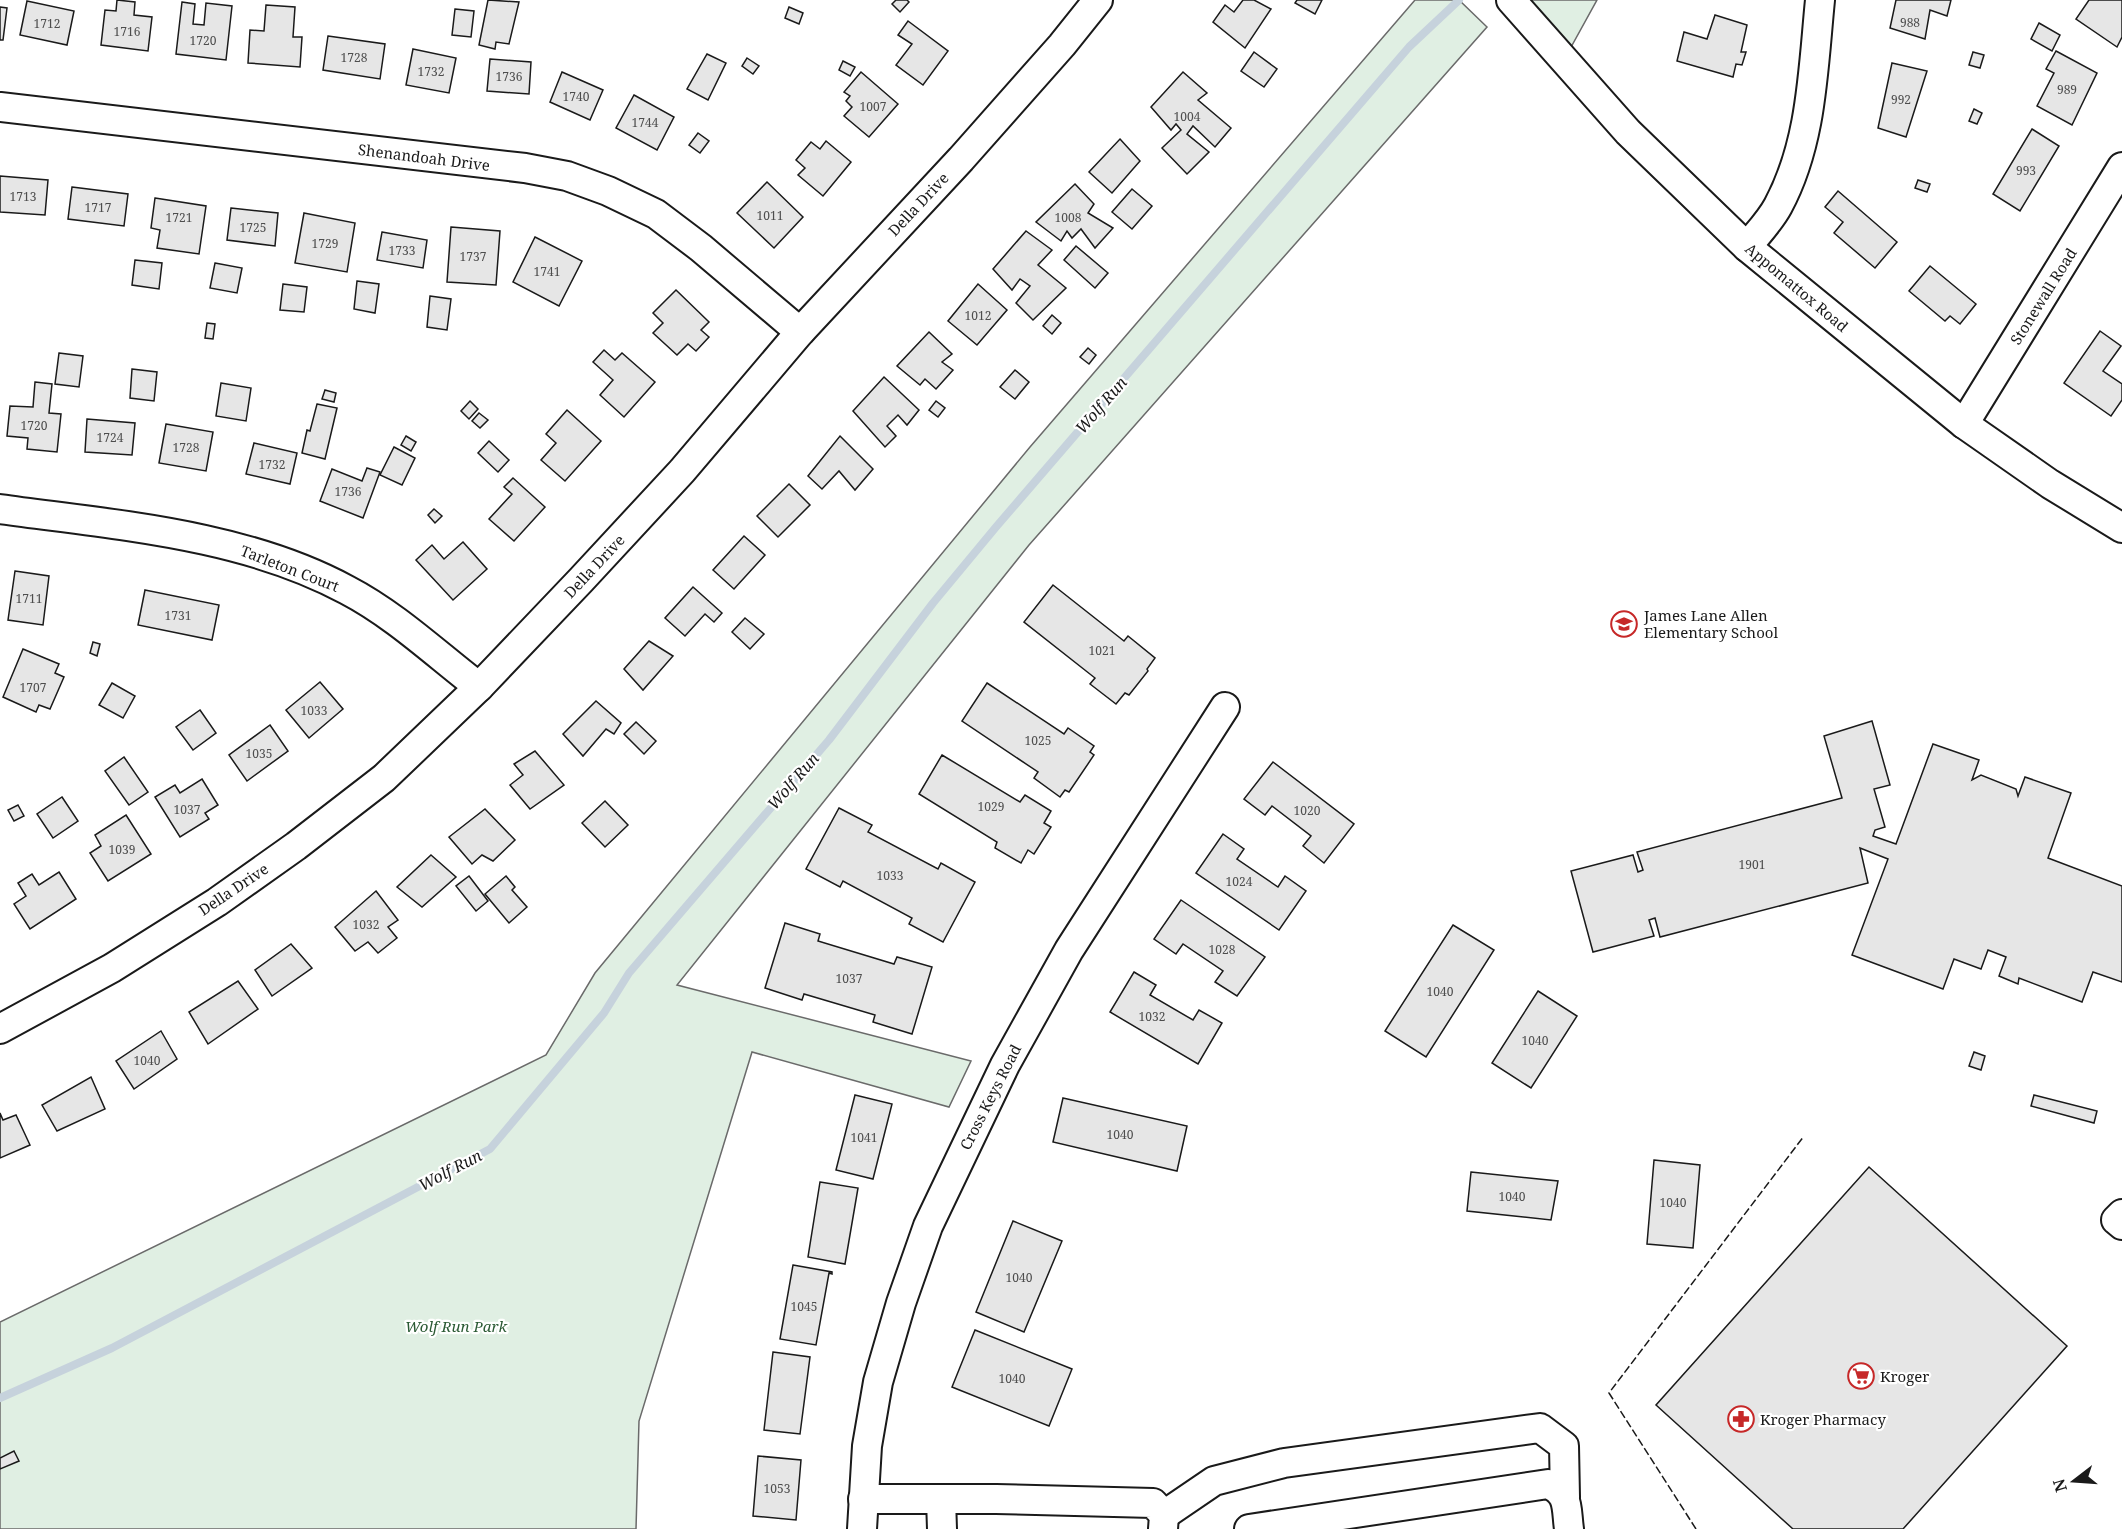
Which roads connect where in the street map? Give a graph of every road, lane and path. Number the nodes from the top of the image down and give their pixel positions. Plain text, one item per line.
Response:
1 (1098, 0) edge
2 (1511, 0) edge
3 (1820, 0) edge
4 (0, 107) edge
5 (2122, 167) edge
6 (1748, 247) junction
7 (800, 332) junction
8 (1964, 424) junction
9 (0, 509) edge
10 (2122, 528) edge
11 (479, 687) junction
12 (1225, 706) dead end
13 (0, 1029) edge
14 (1564, 1497) junction
15 (863, 1499) junction
16 (941, 1499) junction
17 (1164, 1522) edge
18 (862, 1529) edge
19 (942, 1529) edge
20 (1249, 1529) edge
21 (1569, 1529) edge

1 - 7 street, Della Drive
2 - 6 street, Appomattox Road
3 - 6 street
4 - 7 street, Shenandoah Drive
5 - 8 street, Stonewall Road
6 - 8 street, Appomattox Road
7 - 11 street, Della Drive
8 - 10 street, Appomattox Road
9 - 11 street, Tarleton Court
11 - 13 street, Della Drive
12 - 15 street, Cross Keys Road
14 - 17 street
14 - 20 street
14 - 21 street
15 - 16 street
15 - 18 street, Cross Keys Road
16 - 17 street
16 - 19 street

